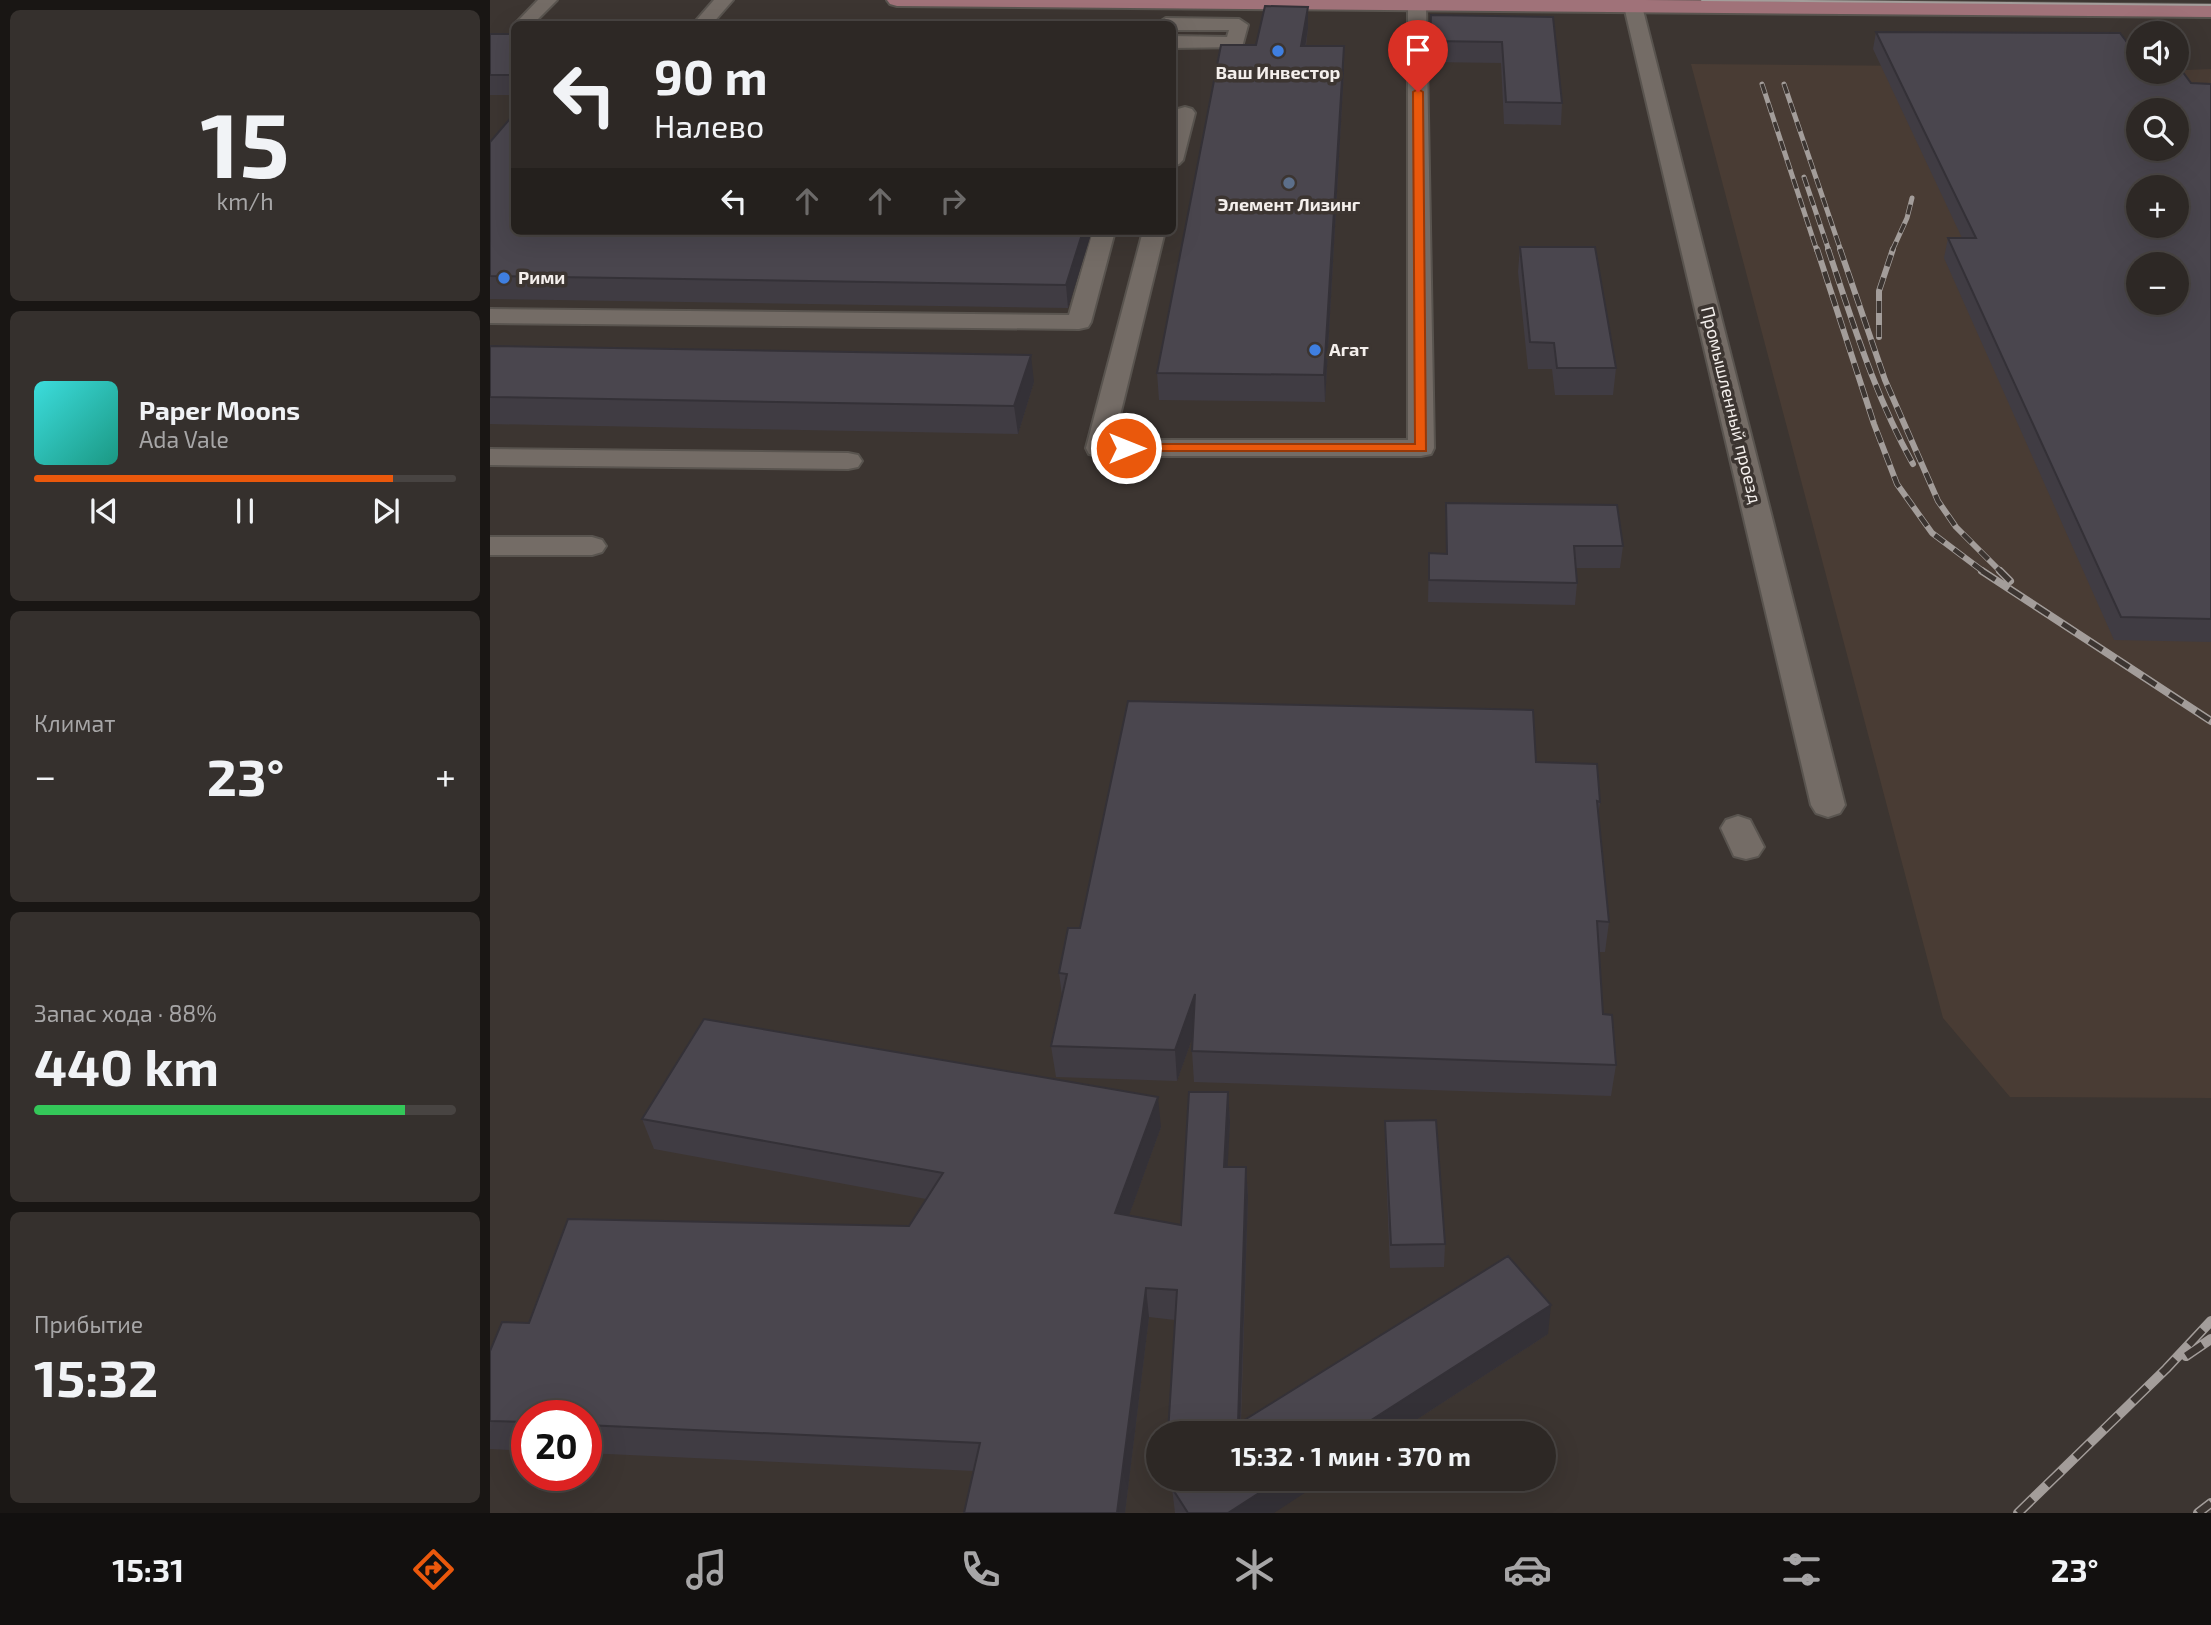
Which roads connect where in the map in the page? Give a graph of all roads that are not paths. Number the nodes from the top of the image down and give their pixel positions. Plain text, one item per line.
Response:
1 (548, 0) edge
2 (724, 0) edge
3 (897, 0) edge
4 (1172, 2) junction
5 (1417, 4) junction
6 (1633, 6) junction
7 (2211, 10) edge
8 (527, 21) edge
9 (705, 21) edge
10 (1167, 21) edge
11 (1176, 24) edge
12 (1176, 42) edge
13 (1185, 113) dead end
14 (1176, 146) edge
15 (1103, 235) edge
16 (1153, 235) edge
17 (490, 316) edge
18 (490, 457) edge
19 (848, 461) dead end
20 (490, 546) edge
21 (592, 546) dead end
22 (1828, 805) dead end

1 - 8 lane
2 - 9 lane
3 - 4 main road
4 - 5 main road
4 - 10 lane
5 - 6 main road
5 - 16 lane
6 - 7 main road
6 - 22 lane, Промышленный проезд
11 - 12 lane
13 - 14 lane
15 - 17 lane
18 - 19 lane
20 - 21 lane

